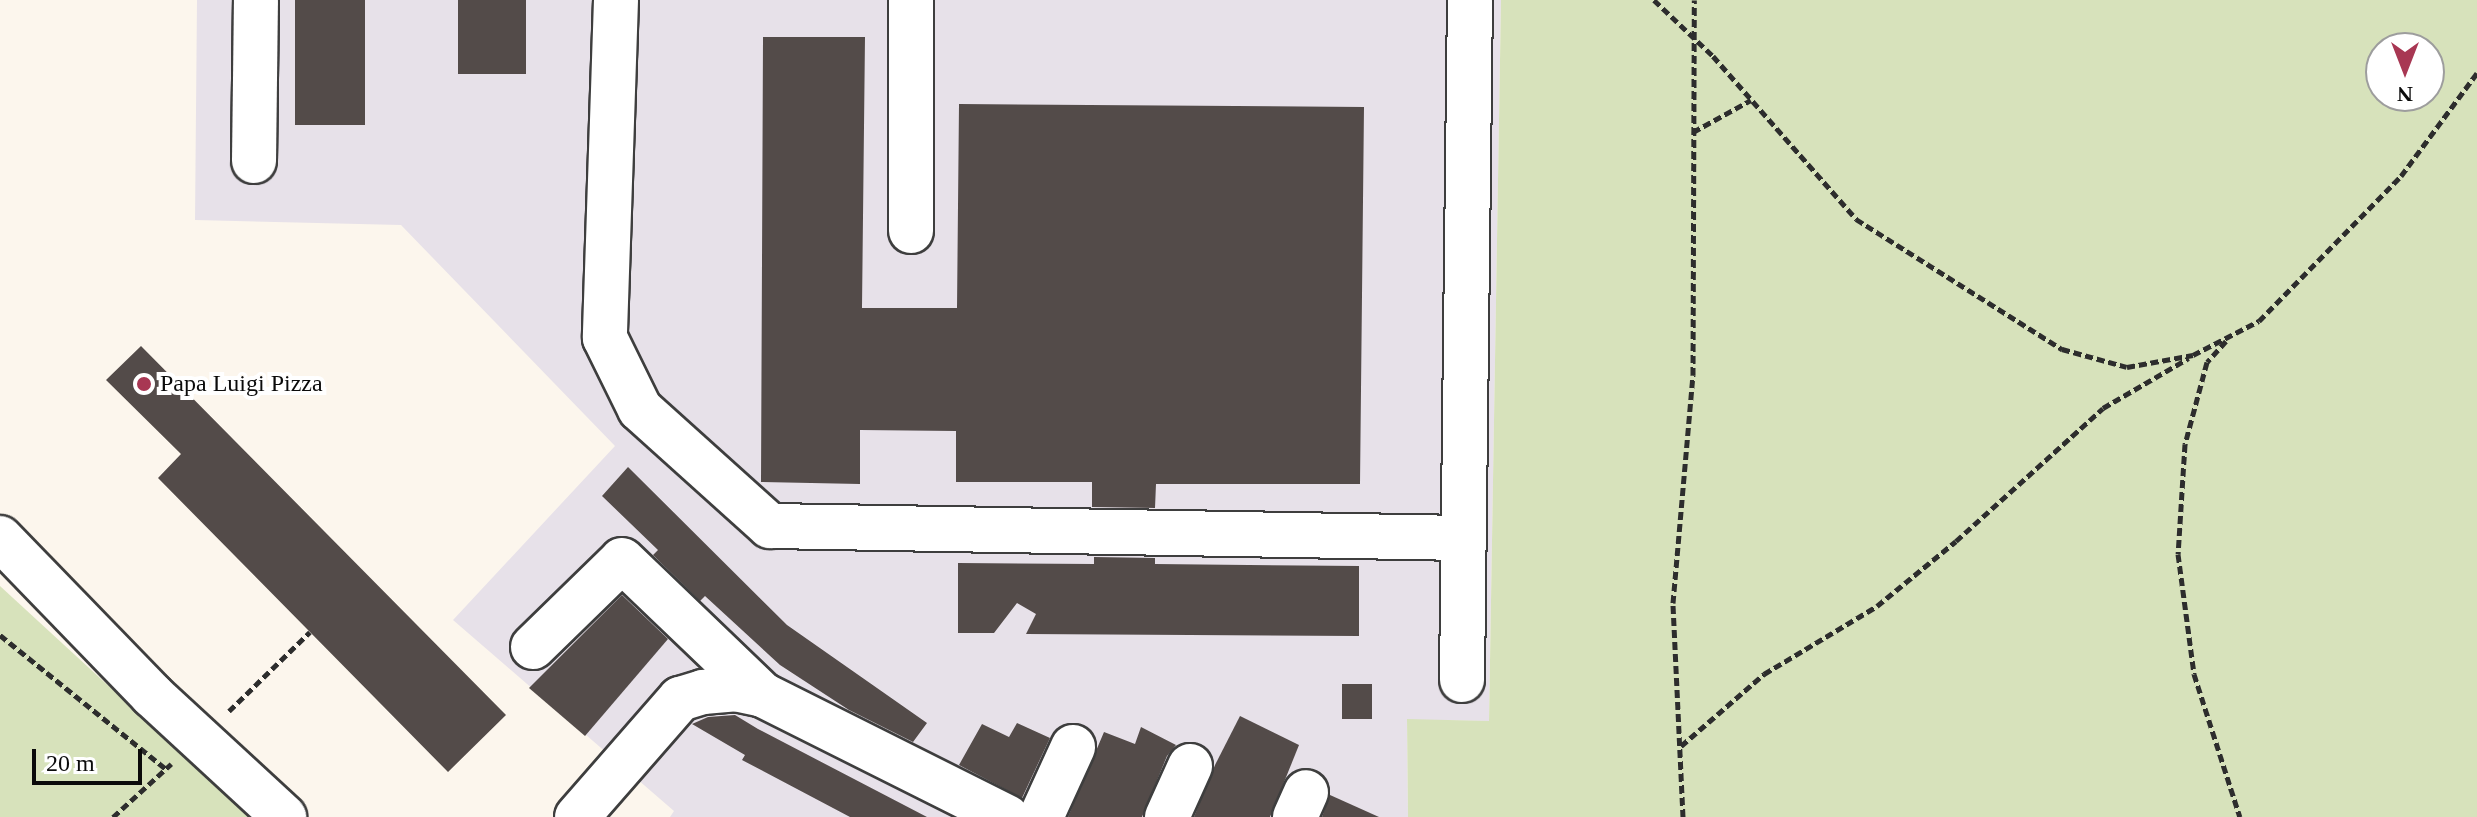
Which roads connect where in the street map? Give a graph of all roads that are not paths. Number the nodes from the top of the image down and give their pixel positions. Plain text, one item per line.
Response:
1 (256, 0) edge
2 (616, 0) edge
3 (911, 0) edge
4 (1470, 0) edge
5 (254, 161) dead end
6 (911, 231) dead end
7 (0, 538) edge
8 (1464, 538) junction
9 (533, 647) dead end
10 (1462, 680) dead end
11 (763, 695) junction
12 (1073, 747) dead end
13 (1190, 766) dead end
14 (284, 817) edge
15 (577, 817) edge
16 (1007, 817) edge
17 (1041, 817) edge
18 (1167, 817) edge

1 - 5 street
2 - 8 street
3 - 6 street
4 - 8 street
7 - 14 street
8 - 10 street
9 - 11 street
11 - 15 street
11 - 16 street
12 - 17 street
13 - 18 street

